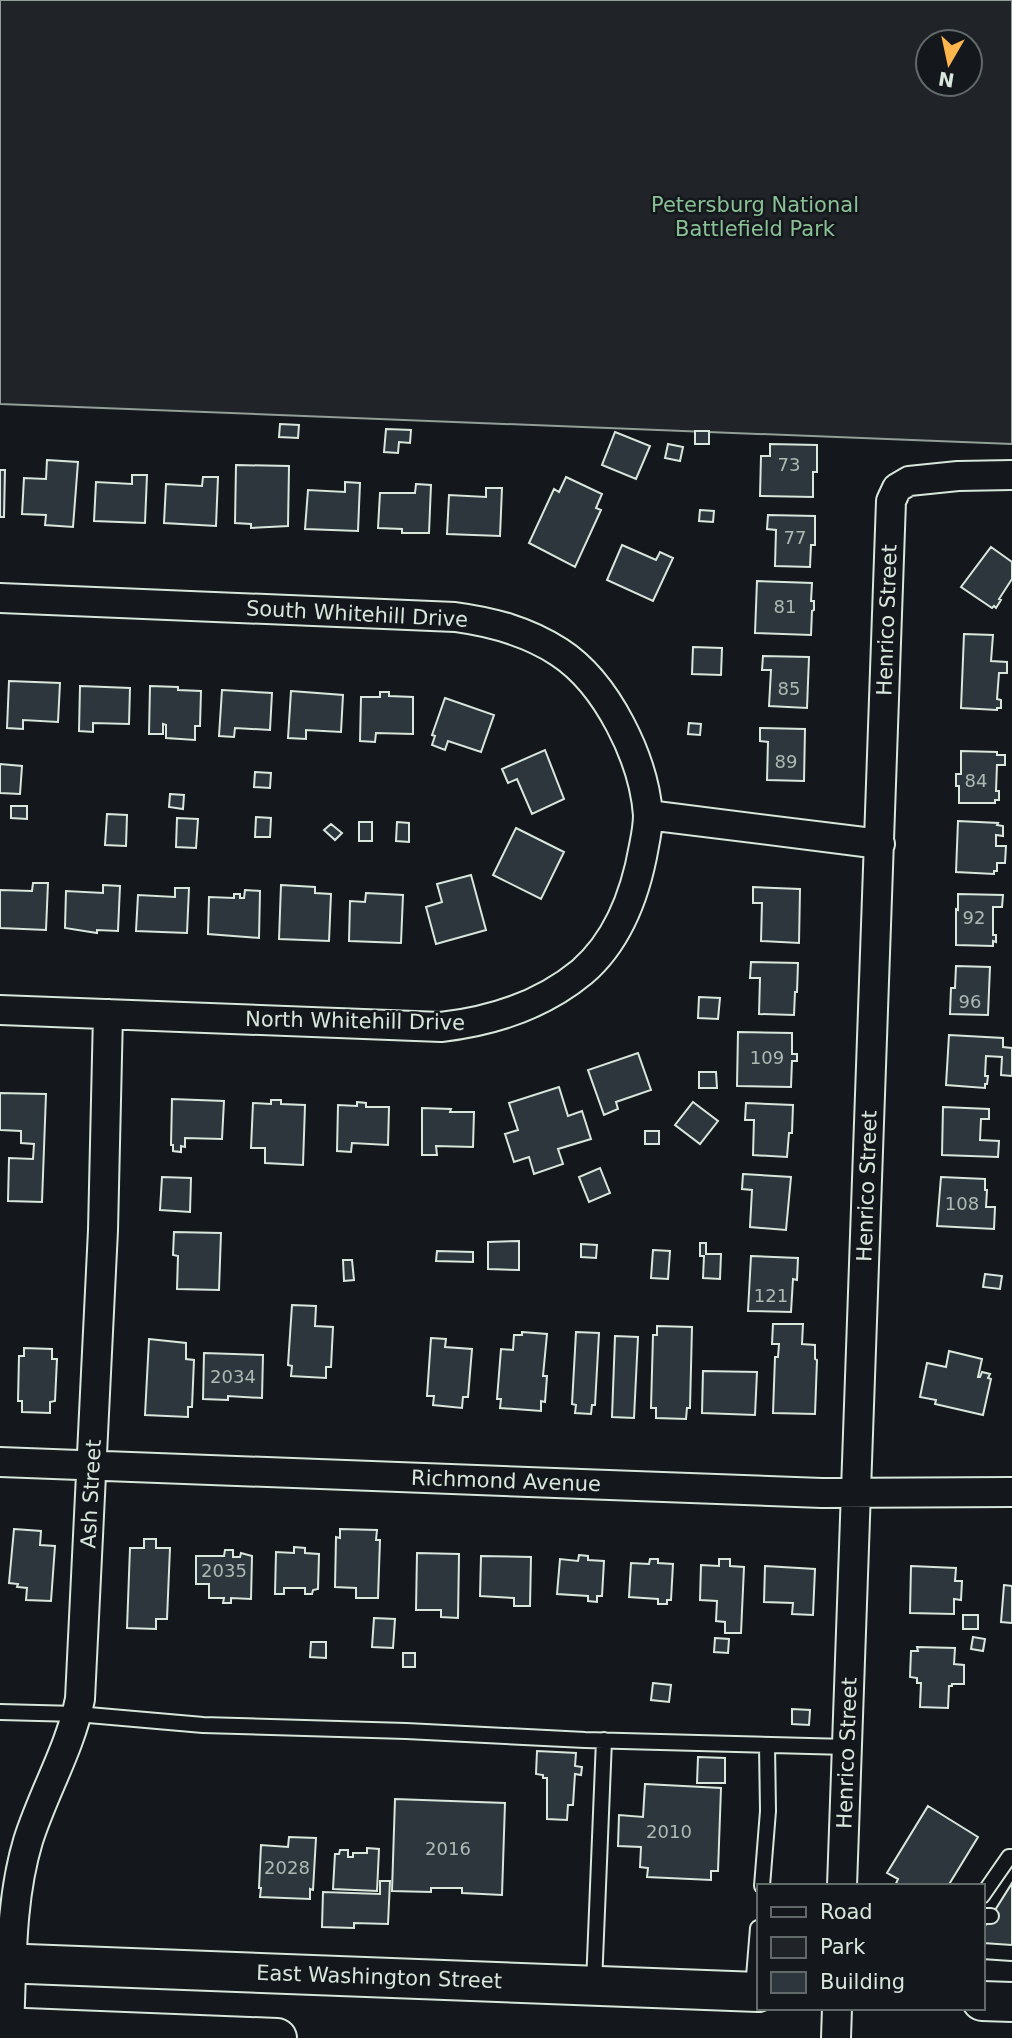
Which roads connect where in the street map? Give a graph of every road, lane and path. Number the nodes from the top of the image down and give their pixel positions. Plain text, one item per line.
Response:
1 (1012, 475) edge
2 (0, 598) edge
3 (648, 815) junction
4 (880, 844) junction
5 (0, 1010) edge
6 (108, 1014) junction
7 (0, 1462) edge
8 (92, 1465) junction
9 (1012, 1492) edge
10 (855, 1493) junction
11 (0, 1712) edge
12 (77, 1714) junction
13 (604, 1740) junction
14 (767, 1745) junction
15 (847, 1747) junction
16 (1012, 1857) edge
17 (762, 1884) edge
18 (842, 1884) edge
19 (984, 1893) edge
20 (984, 1951) edge
21 (1012, 1953) edge
22 (757, 1960) edge
23 (6, 1963) edge
24 (593, 1985) junction
25 (756, 1991) edge
26 (984, 2001) edge
27 (1012, 2002) edge
28 (837, 2010) edge
29 (5, 2028) edge
30 (276, 2038) edge
31 (835, 2038) edge

1 - 4 street, Henrico Street
2 - 3 street, South Whitehill Drive
3 - 4 street
3 - 6 street, North Whitehill Drive
4 - 10 street, Henrico Street
5 - 6 street, North Whitehill Drive
6 - 8 street, Ash Street
7 - 8 street, Richmond Avenue
8 - 10 street, Richmond Avenue
8 - 12 street, Ash Street
9 - 10 street, Richmond Avenue
10 - 15 street, Henrico Street
11 - 12 lane
12 - 13 lane
12 - 23 street, Ash Street
13 - 14 lane
13 - 24 lane
14 - 15 lane
14 - 17 lane
15 - 18 street, Henrico Street
16 - 19 lane
20 - 21 lane
22 - 25 lane
23 - 24 highway, East Washington Street
23 - 29 street, Ash Street
24 - 25 highway, East Washington Street
26 - 27 highway
28 - 31 street
29 - 30 highway

